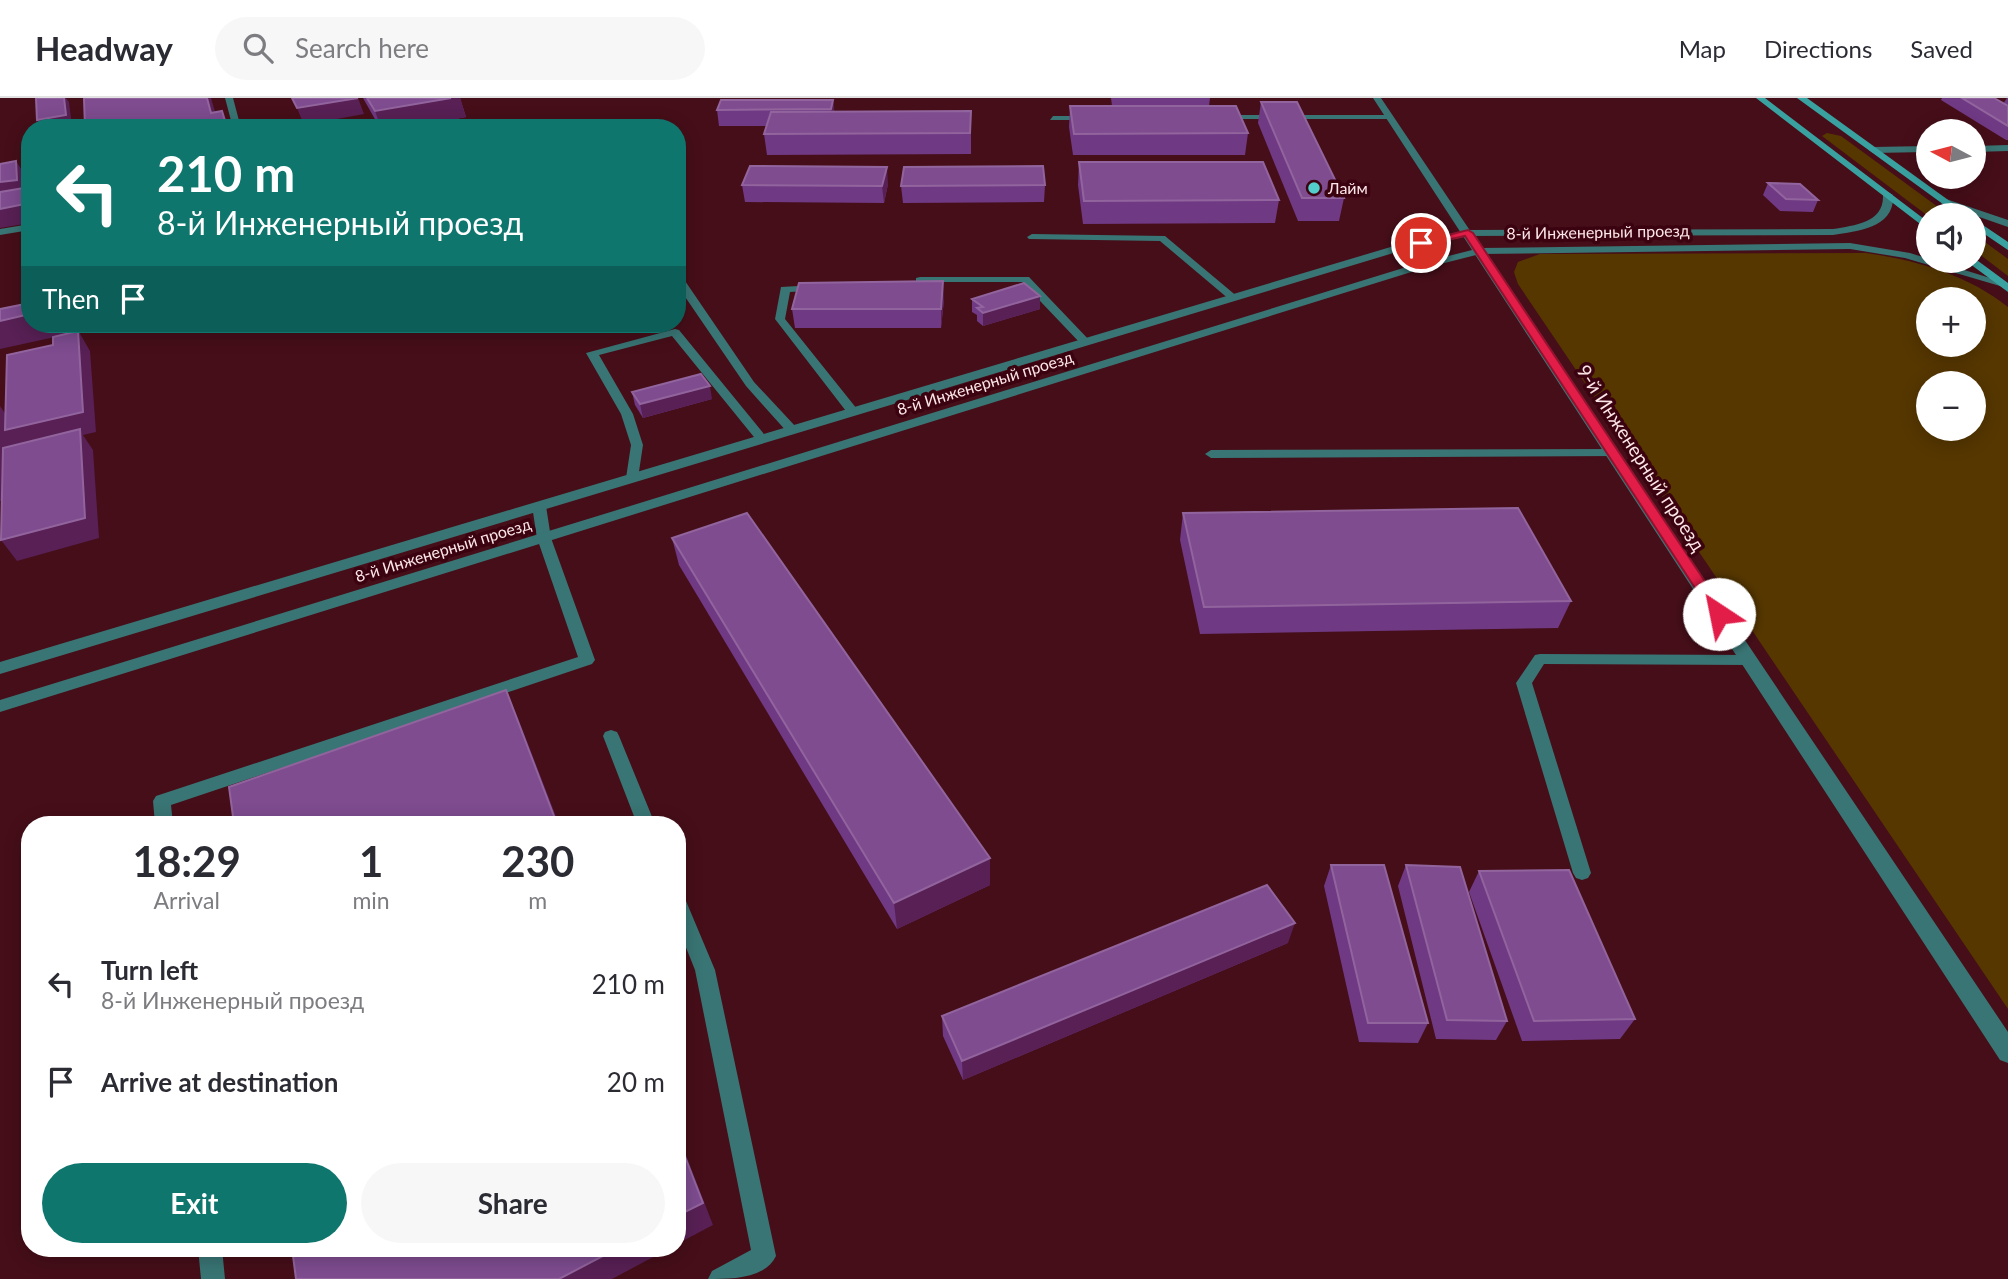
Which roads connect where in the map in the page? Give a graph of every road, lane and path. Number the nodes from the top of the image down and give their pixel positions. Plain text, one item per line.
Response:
1 (229, 98) edge
2 (1377, 98) edge
3 (1760, 98) edge
4 (1801, 98) edge
5 (1214, 117) edge
6 (1389, 117) junction
7 (1053, 118) dead end
8 (1093, 118) edge
9 (235, 119) edge
10 (1836, 123) junction
11 (1794, 124) junction
12 (2008, 148) edge
13 (1916, 149) edge
14 (1986, 149) edge
15 (1873, 150) junction
16 (1888, 195) junction
17 (1946, 202) joint
18 (1916, 217) edge
19 (2008, 224) edge
20 (21, 229) edge
21 (1986, 231) edge
22 (0, 232) edge
23 (1468, 233) junction
24 (1032, 237) dead end
25 (2008, 247) edge
26 (1480, 251) junction
27 (1986, 272) edge
28 (920, 280) edge
29 (2004, 286) edge
30 (823, 287) edge
31 (686, 290) edge
32 (1234, 298) junction
33 (671, 333) edge
34 (676, 333) edge
35 (1085, 342) junction
36 (853, 412) junction
37 (793, 430) junction
38 (762, 439) junction
39 (1613, 453) junction
40 (1211, 454) dead end
41 (632, 478) junction
42 (539, 506) junction
43 (544, 538) junction
44 (1749, 660) junction
45 (0, 668) edge
46 (0, 706) edge
47 (611, 736) dead end
48 (163, 816) edge
49 (643, 816) edge
50 (1582, 873) dead end
51 (686, 923) edge
52 (2008, 1052) edge
53 (211, 1257) edge
54 (213, 1279) edge
55 (720, 1279) edge

1 - 9 lane
2 - 6 street, 9-й Инженерный проезд
3 - 11 main road
4 - 10 main road
5 - 6 lane
6 - 23 street, 9-й Инженерный проезд
7 - 8 lane
10 - 11 main road
10 - 15 main road
11 - 16 main road
12 - 14 lane
13 - 15 lane
15 - 17 main road
16 - 18 main road
16 - 23 street, 8-й Инженерный проезд
17 - 19 street
20 - 22 lane
21 - 25 main road
23 - 26 street, 9-й Инженерный проезд
23 - 32 street, 8-й Инженерный проезд
24 - 32 lane
26 - 29 street, 8-й Инженерный проезд
26 - 39 street, 9-й Инженерный проезд
26 - 43 street, 8-й Инженерный проезд
27 - 29 main road
28 - 35 lane
30 - 36 lane
31 - 37 lane
32 - 35 street, 8-й Инженерный проезд
33 - 41 lane
34 - 38 lane
35 - 36 street, 8-й Инженерный проезд
36 - 37 street, 8-й Инженерный проезд
37 - 38 street, 8-й Инженерный проезд
38 - 41 street, 8-й Инженерный проезд
39 - 40 lane
39 - 44 street, 9-й Инженерный проезд
41 - 42 street, 8-й Инженерный проезд
42 - 43 lane
42 - 45 street, 8-й Инженерный проезд
43 - 46 street, 8-й Инженерный проезд
43 - 48 lane
44 - 50 lane
44 - 52 street, 9-й Инженерный проезд
47 - 49 lane
51 - 55 lane
53 - 54 lane

